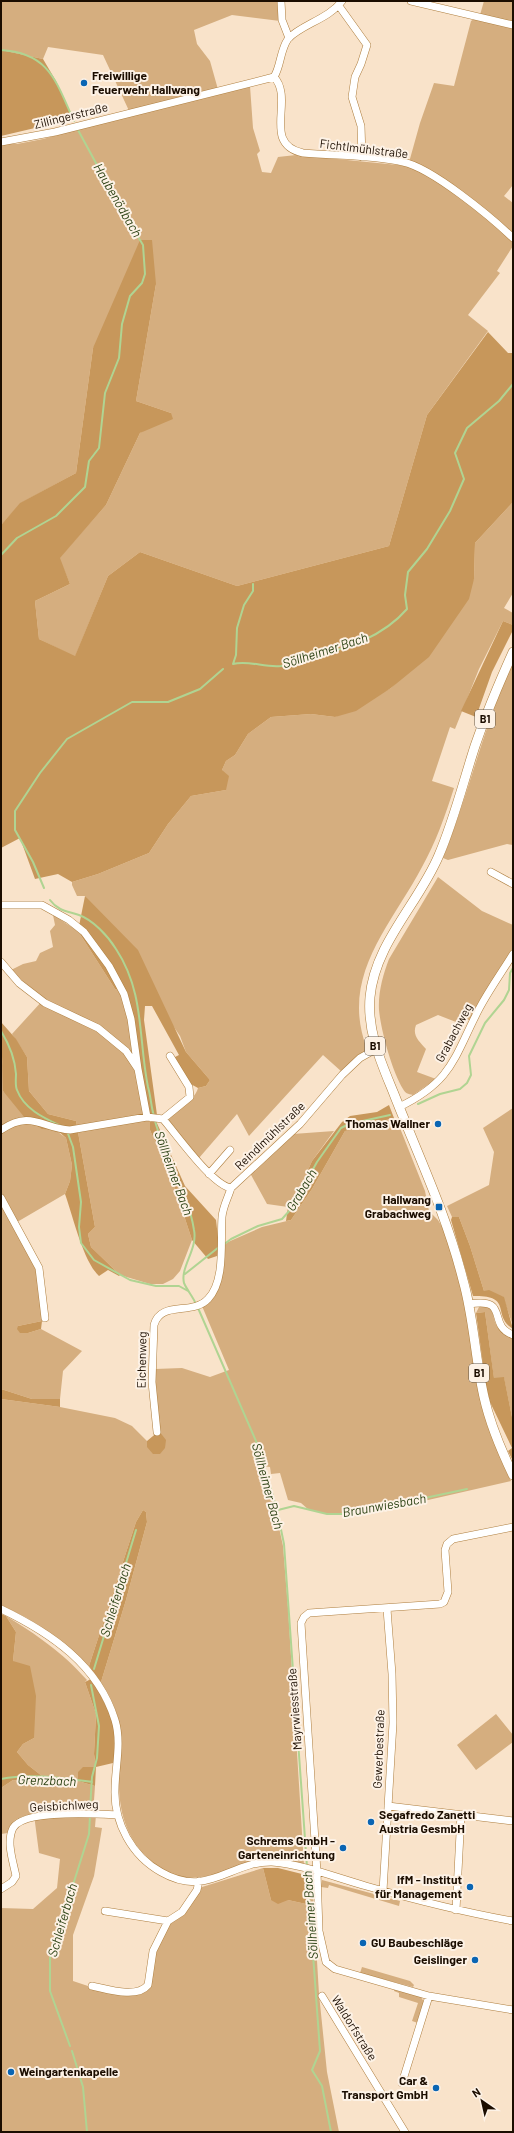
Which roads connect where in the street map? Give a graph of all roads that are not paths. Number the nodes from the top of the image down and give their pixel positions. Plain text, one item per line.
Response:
1 (281, 1) edge
2 (411, 1) edge
3 (340, 3) edge
4 (513, 25) edge
5 (289, 38) junction
6 (274, 78) junction
7 (1, 142) edge
8 (362, 157) junction
9 (513, 238) edge
10 (513, 652) edge
11 (491, 872) dead end
12 (513, 884) edge
13 (1, 905) edge
14 (513, 954) edge
15 (1, 962) edge
16 (376, 1049) junction
17 (170, 1056) dead end
18 (138, 1069) junction
19 (399, 1107) junction
20 (154, 1118) junction
21 (1, 1130) edge
22 (230, 1150) dead end
23 (209, 1174) junction
24 (231, 1188) junction
25 (1, 1198) edge
26 (469, 1304) junction
27 (45, 1318) dead end
28 (513, 1335) edge
29 (157, 1432) dead end
30 (513, 1475) edge
31 (513, 1527) edge
32 (387, 1608) junction
33 (1, 1609) edge
34 (388, 1806) junction
35 (461, 1814) junction
36 (118, 1816) junction
37 (513, 1821) edge
38 (316, 1872) junction
39 (199, 1881) junction
40 (1, 1889) edge
41 (384, 1891) junction
42 (456, 1910) junction
43 (105, 1911) dead end
44 (168, 1921) junction
45 (513, 1921) edge
46 (92, 1986) dead end
47 (322, 1996) dead end
48 (429, 1996) junction
49 (513, 2010) edge
50 (402, 2083) dead end
51 (405, 2132) edge

1 - 5 street
2 - 4 street
3 - 5 street
3 - 8 street
5 - 6 street
6 - 7 street, Zillingerstraße
6 - 8 street, Fichtlmühlstraße
8 - 9 street, Fichtlmühlstraße
10 - 16 main road, B1
11 - 12 street
13 - 18 street
14 - 19 street, Grabachweg
15 - 18 street
16 - 19 main road, B1
16 - 24 street, Reindlmühlstraße
17 - 20 street
18 - 20 street
19 - 26 main road, B1
20 - 21 street
20 - 23 street
22 - 23 street, Reindlmühlstraße
23 - 24 street
24 - 29 street, Eichenweg
25 - 27 street
26 - 28 street
26 - 30 main road, B1
31 - 32 street, Mayrwiesstraße
32 - 34 street, Gewerbestraße
32 - 38 street, Mayrwiesstraße
33 - 36 street
34 - 35 street
34 - 41 street, Gewerbestraße
35 - 37 street
35 - 42 street
36 - 39 street
36 - 40 street, Geisbichlweg
38 - 39 street
38 - 41 street
38 - 48 street, Mayrwiesstraße
39 - 44 street
41 - 42 street
42 - 45 street
43 - 44 street
44 - 46 street
47 - 51 street, Waldorfstraße
48 - 49 street, Mayrwiesstraße
48 - 50 street

